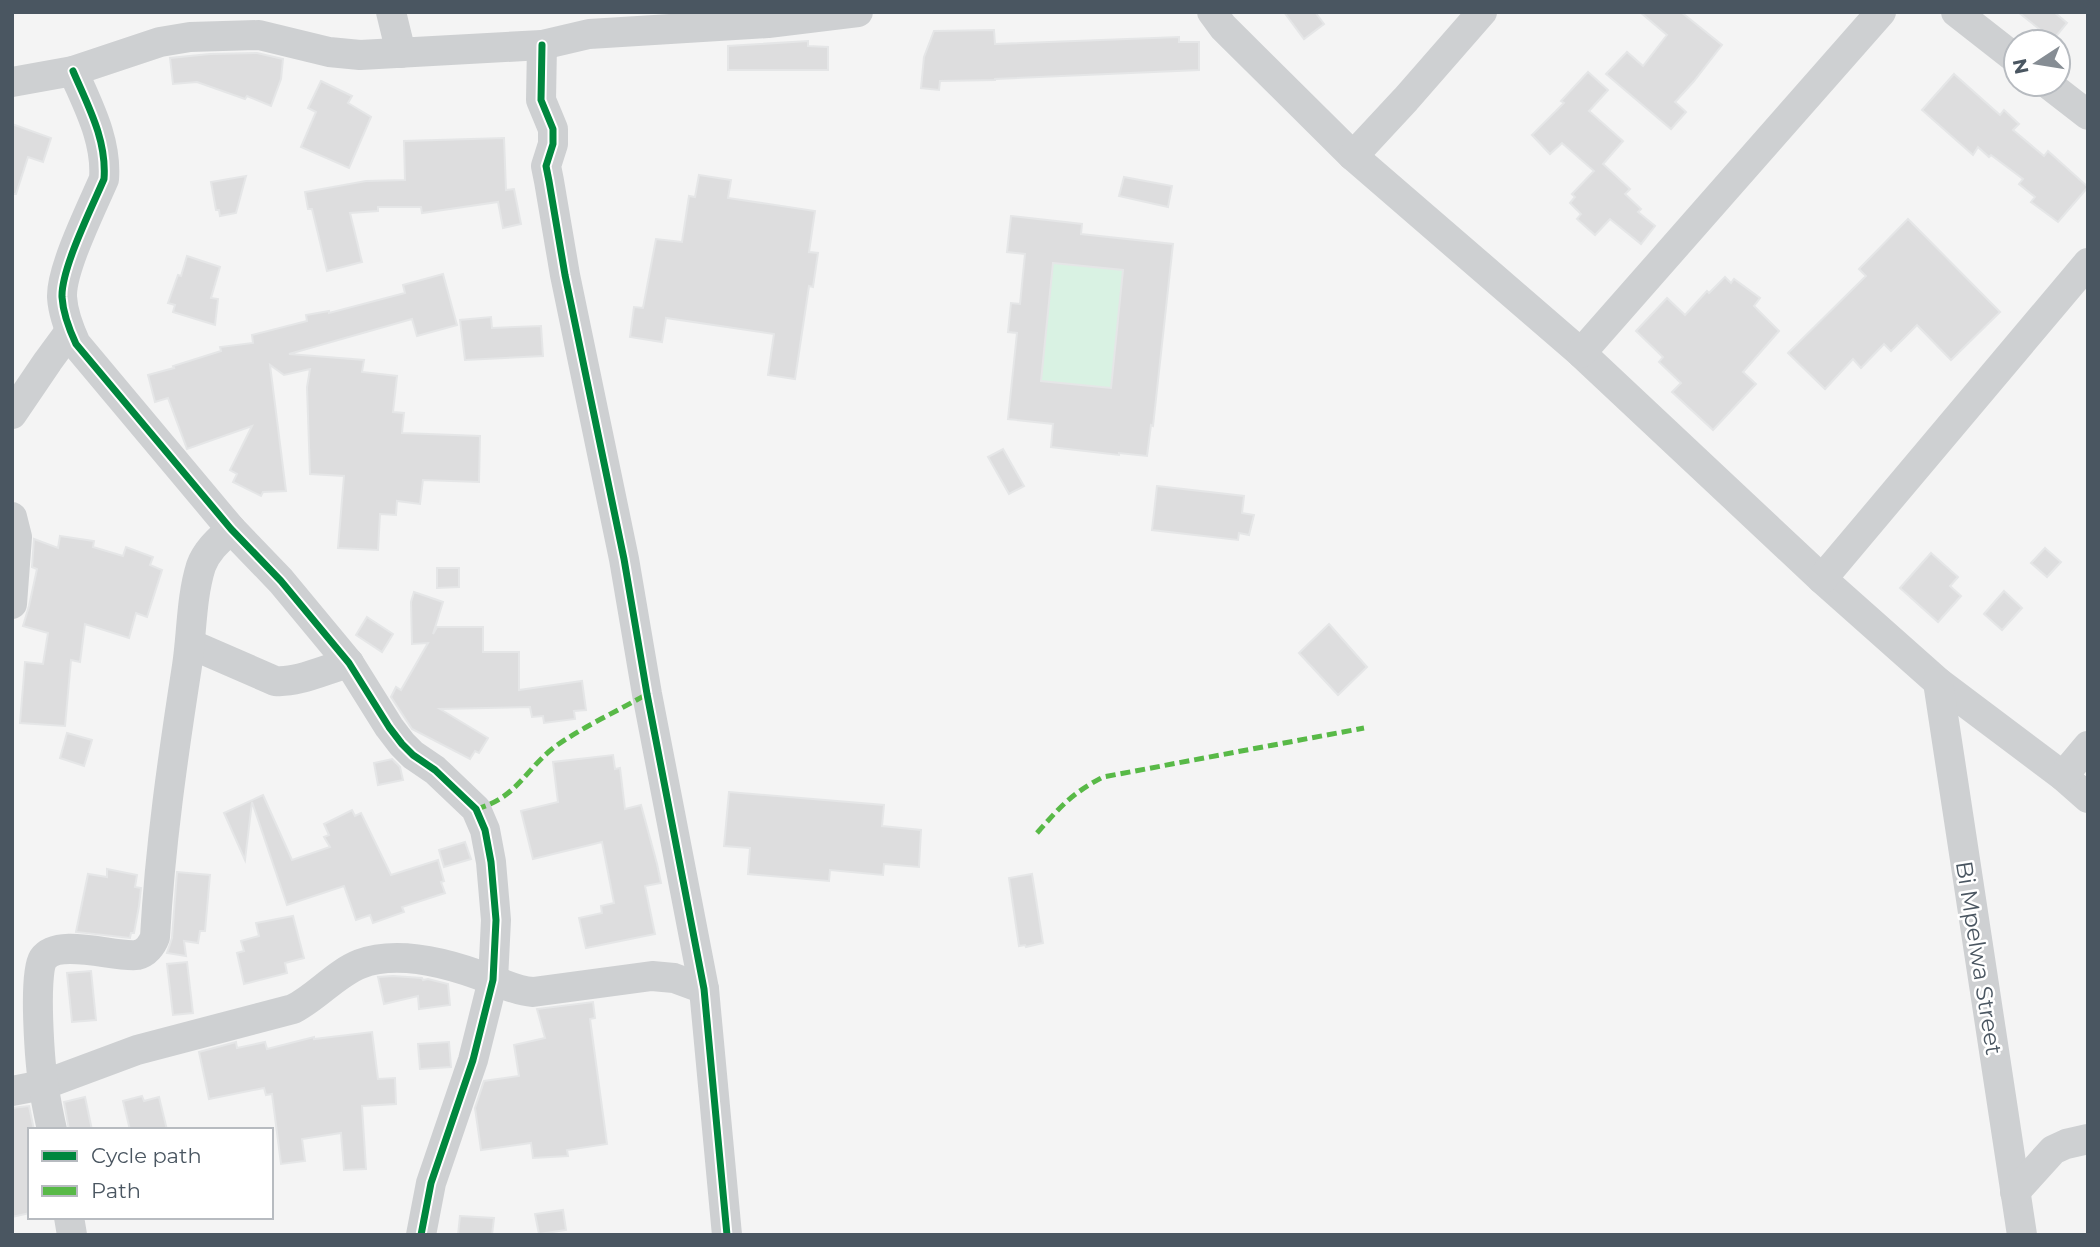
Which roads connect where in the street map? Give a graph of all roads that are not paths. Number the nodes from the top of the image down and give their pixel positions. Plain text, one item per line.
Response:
1 (391, 12) edge
2 (858, 12) edge
3 (1212, 12) edge
4 (1482, 12) edge
5 (1881, 12) edge
6 (1956, 12) edge
7 (587, 23) edge
8 (542, 45) junction
9 (2002, 48) edge
10 (401, 53) junction
11 (73, 71) junction
12 (12, 82) edge
13 (2066, 98) edge
14 (2088, 115) edge
15 (1353, 156) junction
16 (2088, 263) edge
17 (70, 331) junction
18 (1581, 353) junction
19 (12, 414) edge
20 (12, 517) edge
21 (231, 529) junction
22 (1822, 579) junction
23 (12, 604) edge
24 (190, 644) junction
25 (349, 663) junction
26 (1938, 682) junction
27 (2088, 746) edge
28 (2063, 776) junction
29 (2088, 798) edge
30 (493, 980) junction
31 (704, 989) junction
32 (43, 1085) junction
33 (12, 1091) edge
34 (52, 1128) edge
35 (2088, 1139) edge
36 (2015, 1192) junction
37 (421, 1235) edge
38 (727, 1235) edge
39 (2022, 1235) edge

1 - 10 street
2 - 7 street
3 - 15 street
4 - 15 street
5 - 18 street
6 - 9 street
7 - 8 street
8 - 10 street
8 - 31 street
10 - 11 street
11 - 12 street
11 - 17 street
13 - 14 street
15 - 18 street
16 - 22 street
17 - 19 street
17 - 21 street
18 - 22 street
20 - 23 street
21 - 24 street
21 - 25 street
22 - 26 street
24 - 25 street
24 - 32 street
25 - 30 street
26 - 28 street
26 - 36 street, Bi Mpelwa Street
27 - 28 street
28 - 29 street
30 - 31 street
30 - 32 street
30 - 37 street
31 - 38 street
32 - 33 street
32 - 34 street
35 - 36 street
36 - 39 street, Bi Mpelwa Street

